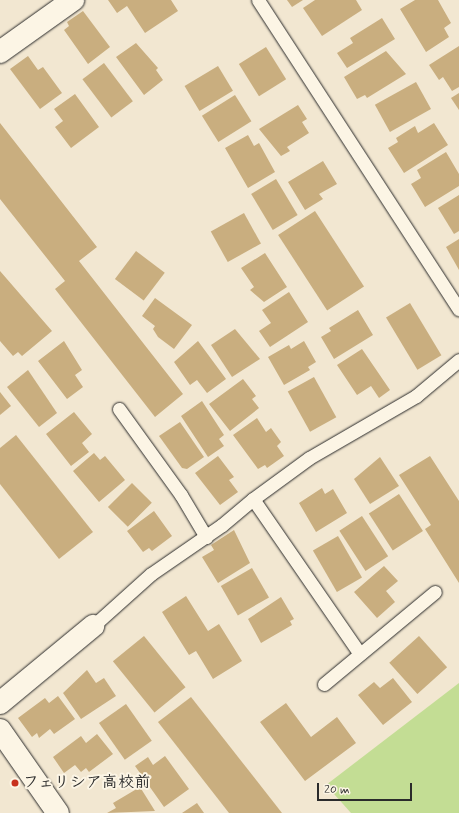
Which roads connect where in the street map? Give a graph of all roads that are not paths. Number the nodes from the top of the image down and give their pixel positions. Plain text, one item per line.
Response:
1 (73, 0) edge
2 (258, 0) edge
3 (0, 52) edge
4 (459, 310) edge
5 (459, 360) edge
6 (120, 409) dead end
7 (253, 499) junction
8 (206, 537) junction
9 (435, 592) dead end
10 (93, 626) joint
11 (360, 654) junction
12 (324, 684) dead end
13 (0, 703) edge
14 (0, 730) edge
15 (58, 813) edge

1 - 3 street
2 - 4 lane
5 - 7 lane
6 - 8 lane
7 - 8 lane
7 - 11 lane
8 - 10 lane
9 - 11 lane
10 - 13 street
11 - 12 lane
14 - 15 street

